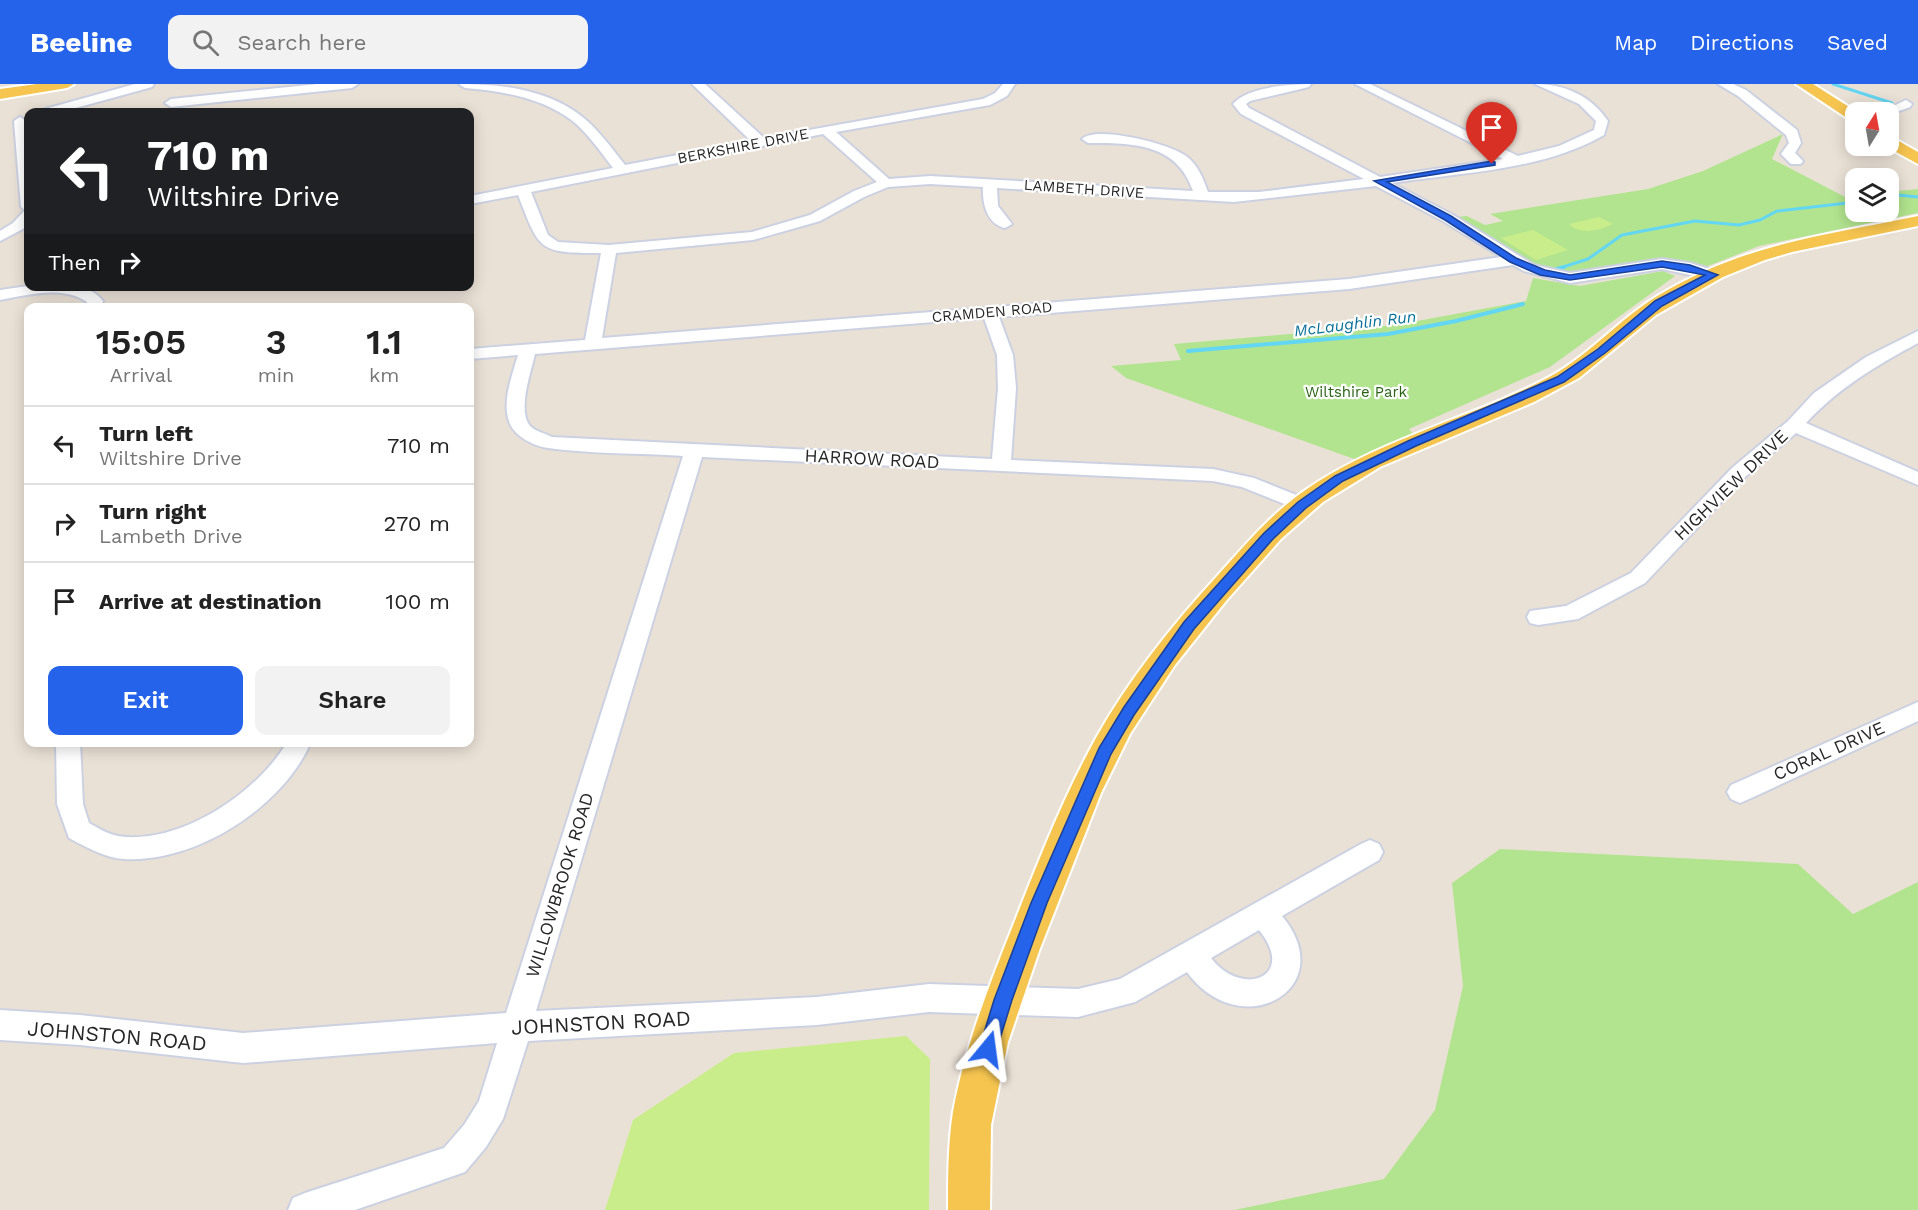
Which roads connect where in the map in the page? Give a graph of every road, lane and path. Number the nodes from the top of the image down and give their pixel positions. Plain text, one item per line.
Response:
1 (35, 84) edge
2 (67, 84) edge
3 (148, 84) edge
4 (352, 84) edge
5 (465, 84) edge
6 (698, 84) edge
7 (1009, 84) edge
8 (1305, 84) edge
9 (1361, 84) edge
10 (1541, 84) edge
11 (1724, 84) edge
12 (1803, 84) edge
13 (1907, 90) dead end
14 (0, 92) edge
15 (171, 103) edge
16 (1912, 107) edge
17 (63, 108) edge
18 (1845, 112) edge
19 (20, 121) edge
20 (826, 130) junction
21 (1088, 139) dead end
22 (761, 143) junction
23 (1899, 147) edge
24 (1918, 159) edge
25 (1515, 160) junction
26 (1796, 161) dead end
27 (24, 164) edge
28 (622, 170) junction
29 (1378, 181) junction
30 (886, 183) junction
31 (990, 183) junction
32 (523, 190) junction
33 (474, 195) edge
34 (1202, 196) junction
35 (24, 219) edge
36 (1918, 221) edge
37 (1005, 224) dead end
38 (0, 237) edge
39 (609, 249) junction
40 (1513, 260) junction
41 (1714, 275) junction
42 (31, 291) edge
43 (80, 291) edge
44 (0, 296) edge
45 (94, 303) edge
46 (990, 313) junction
47 (1918, 336) edge
48 (593, 343) junction
49 (528, 350) junction
50 (474, 354) edge
51 (1794, 425) junction
52 (694, 451) junction
53 (1001, 465) junction
54 (1918, 479) edge
55 (1302, 505) junction
56 (1538, 617) dead end
57 (1918, 711) edge
58 (68, 747) edge
59 (297, 747) edge
60 (1740, 792) dead end
61 (1370, 852) dead end
62 (1263, 914) junction
63 (1191, 954) junction
64 (1003, 1000) junction
65 (0, 1025) edge
66 (516, 1027) junction
67 (305, 1210) edge
68 (969, 1210) edge

1 - 14 main road
2 - 14 main road
3 - 17 street
4 - 15 street
5 - 28 street
6 - 22 street
7 - 20 street, BERKSHIRE DRIVE
8 - 29 street
9 - 25 street
10 - 25 street, LAMBETH DRIVE
11 - 26 street
12 - 18 main road
13 - 16 street
19 - 27 street
20 - 22 street, BERKSHIRE DRIVE
20 - 30 street
21 - 34 street
22 - 28 street, BERKSHIRE DRIVE
23 - 24 main road
25 - 29 street, LAMBETH DRIVE
28 - 32 street, BERKSHIRE DRIVE
29 - 34 street, LAMBETH DRIVE
29 - 40 street
30 - 31 street, LAMBETH DRIVE
30 - 39 street, LAMBETH DRIVE
31 - 34 street, LAMBETH DRIVE
31 - 37 street
32 - 33 street, BERKSHIRE DRIVE
32 - 39 street, LAMBETH DRIVE
35 - 38 street
36 - 41 main road
39 - 48 street
40 - 41 street
40 - 46 street, CRAMDEN ROAD
41 - 55 main road
42 - 44 street
43 - 45 street
46 - 48 street, CRAMDEN ROAD
46 - 53 street
47 - 51 street, HIGHVIEW DRIVE
48 - 49 street, CRAMDEN ROAD
49 - 50 street, CRAMDEN ROAD
49 - 52 street, HARROW ROAD
51 - 54 street
51 - 56 street, HIGHVIEW DRIVE
52 - 53 street, HARROW ROAD
52 - 66 street, WILLOWBROOK ROAD
53 - 55 street, HARROW ROAD
55 - 64 main road
57 - 60 street, CORAL DRIVE
58 - 59 street
61 - 62 street, JOHNSTON ROAD
62 - 63 street, JOHNSTON ROAD
62 - 63 street
63 - 64 street, JOHNSTON ROAD
64 - 66 street, JOHNSTON ROAD
64 - 68 main road
65 - 66 street, JOHNSTON ROAD
66 - 67 street, WILLOWBROOK ROAD

